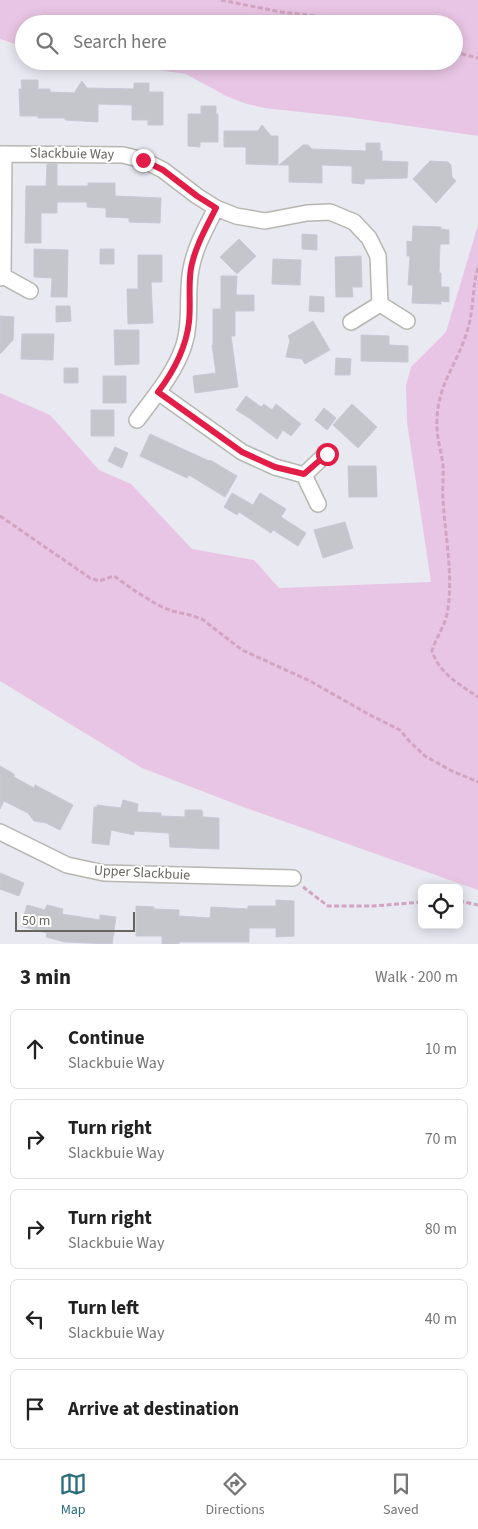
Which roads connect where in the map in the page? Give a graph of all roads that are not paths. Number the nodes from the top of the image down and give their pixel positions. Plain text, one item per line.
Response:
1 (2, 154) edge
2 (216, 208) junction
3 (1, 277) edge
4 (30, 291) dead end
5 (380, 304) junction
6 (407, 321) dead end
7 (351, 322) dead end
8 (158, 392) junction
9 (137, 420) dead end
10 (327, 454) dead end
11 (304, 474) junction
12 (318, 504) dead end
13 (0, 832) edge
14 (293, 878) road end

1 - 2 street, Slackbuie Way
1 - 3 street, Slackbuie Way
2 - 5 street, Slackbuie Way
2 - 8 street
3 - 4 street
5 - 6 street
5 - 7 street
8 - 9 street
8 - 11 street
10 - 11 street
11 - 12 street
13 - 14 street, Upper Slackbuie

